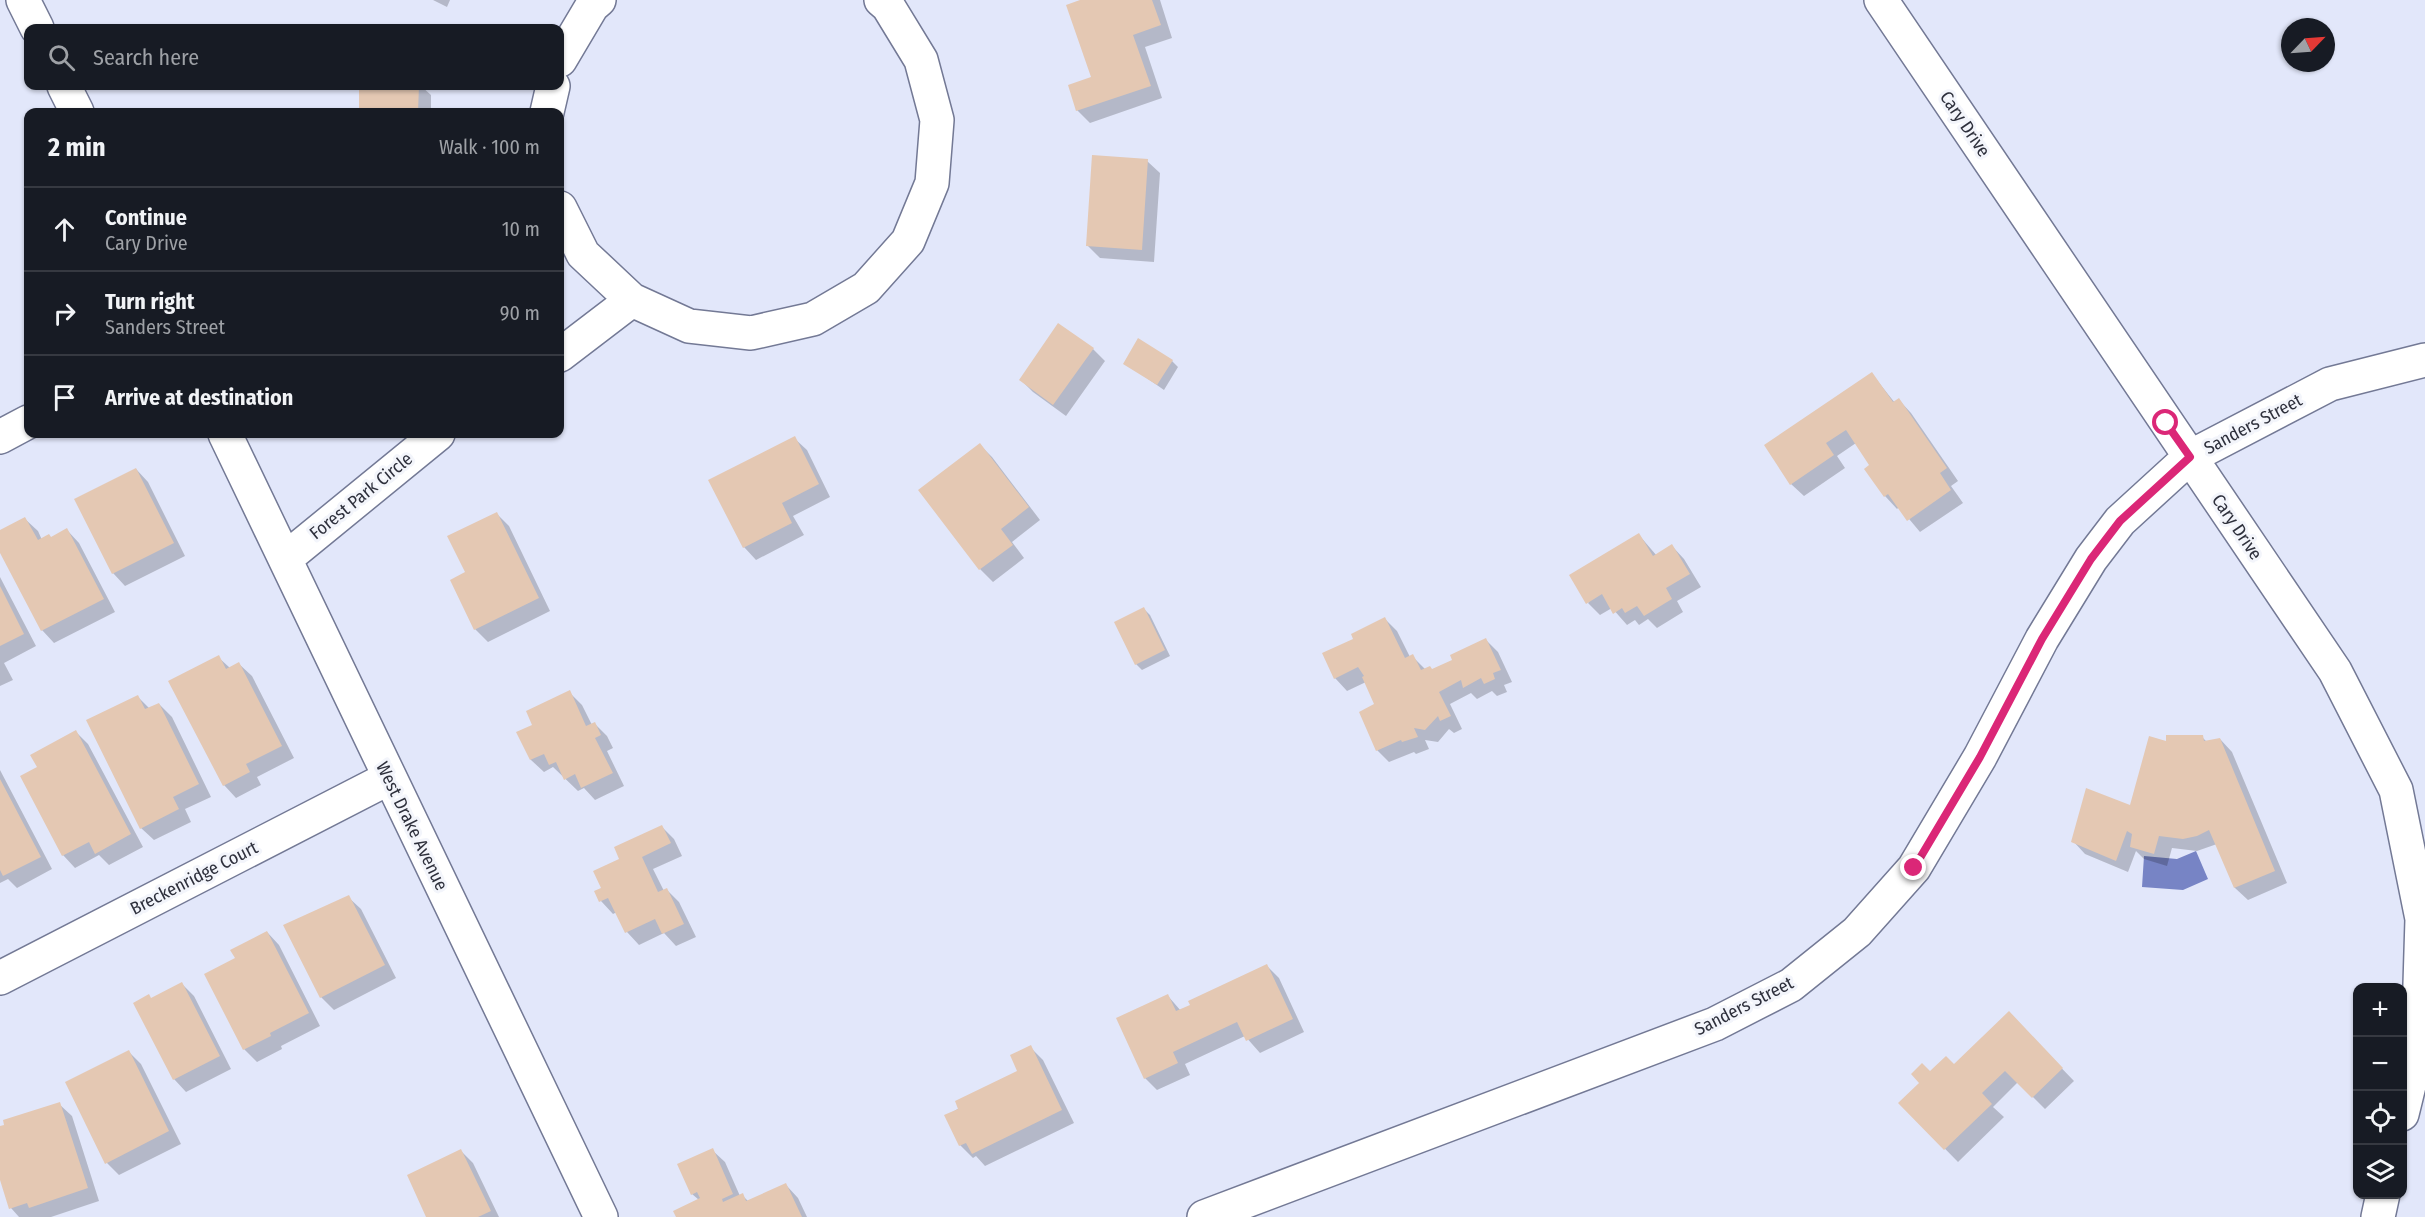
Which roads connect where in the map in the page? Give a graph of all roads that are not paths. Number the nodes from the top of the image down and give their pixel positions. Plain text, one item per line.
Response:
1 (23, 0) edge
2 (599, 0) edge
3 (881, 0) edge
4 (1881, 0) edge
5 (35, 24) edge
6 (564, 53) edge
7 (66, 90) edge
8 (552, 90) edge
9 (75, 108) edge
10 (548, 108) edge
11 (564, 216) edge
12 (632, 300) junction
13 (564, 352) edge
14 (2425, 360) edge
15 (24, 425) edge
16 (0, 437) edge
17 (227, 438) edge
18 (433, 438) edge
19 (2190, 457) junction
20 (285, 559) junction
21 (389, 778) junction
22 (0, 978) edge
23 (2407, 1097) edge
24 (2382, 1199) edge
25 (601, 1217) edge
26 (1204, 1217) edge
27 (2378, 1217) edge

1 - 5 street
2 - 6 street
3 - 12 street
4 - 19 street, Cary Drive
7 - 9 street
8 - 10 street
11 - 12 street
12 - 13 street
14 - 19 street, Sanders Street
15 - 16 street
17 - 20 street, West Drake Avenue
18 - 20 street, Forest Park Circle
19 - 23 street, Cary Drive
19 - 26 street, Sanders Street
20 - 21 street, West Drake Avenue
21 - 22 street, Breckenridge Court
21 - 25 street, West Drake Avenue
24 - 27 street

